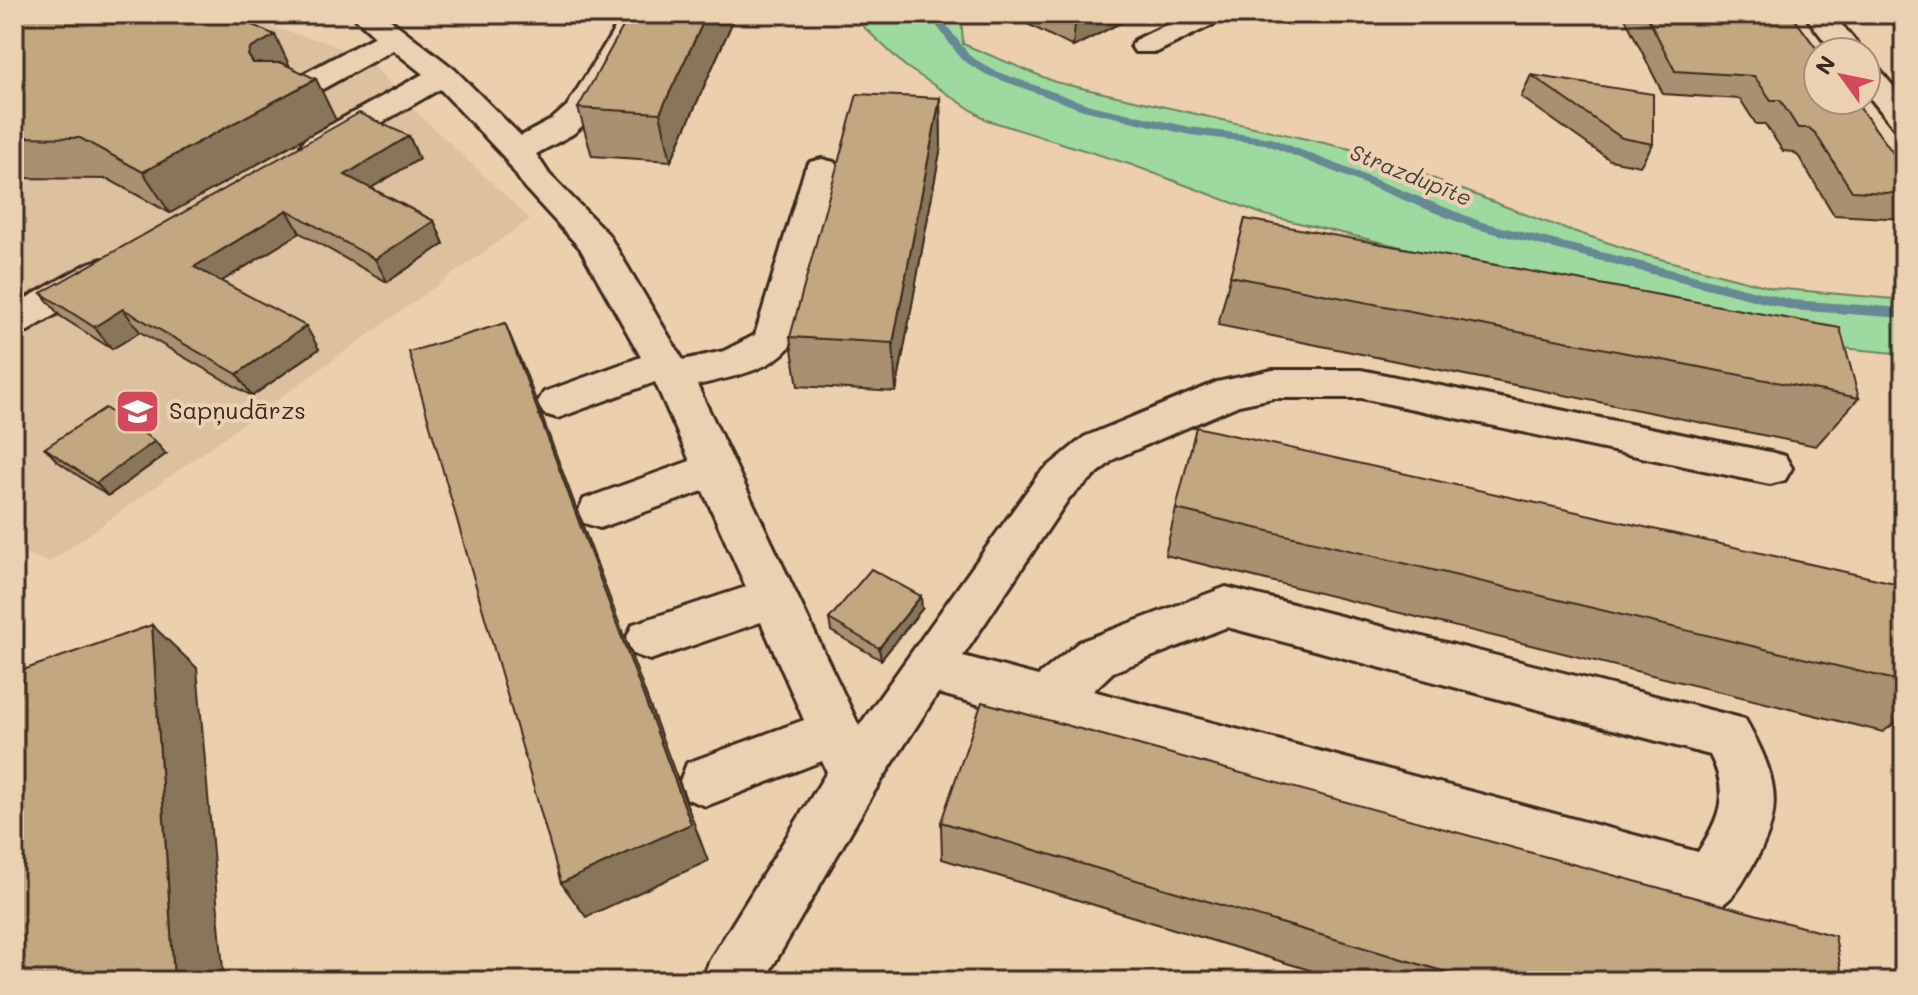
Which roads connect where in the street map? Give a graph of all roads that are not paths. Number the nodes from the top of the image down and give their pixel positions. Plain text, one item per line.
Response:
1 (638, 14) edge
2 (1212, 14) edge
3 (1818, 14) edge
4 (375, 20) edge
5 (1836, 36) edge
6 (1146, 46) dead end
7 (443, 75) junction
8 (1882, 92) edge
9 (288, 95) edge
10 (1904, 119) edge
11 (517, 151) junction
12 (288, 163) edge
13 (822, 169) dead end
14 (124, 258) edge
15 (14, 322) edge
16 (669, 370) junction
17 (558, 403) dead end
18 (1770, 468) dead end
19 (717, 469) junction
20 (600, 511) dead end
21 (775, 597) junction
22 (650, 639) dead end
23 (927, 668) junction
24 (1044, 702) junction
25 (845, 753) junction
26 (706, 781) dead end
27 (731, 981) edge

1 - 11 street
2 - 6 street
3 - 5 street
4 - 7 street
4 - 9 street
7 - 11 street
7 - 12 street
8 - 10 street
11 - 16 street
13 - 16 street
14 - 15 street
16 - 17 street
16 - 19 street
18 - 23 street
19 - 20 street
19 - 21 street
21 - 22 street
21 - 25 street
23 - 24 street
23 - 25 street
24 - 24 street
25 - 26 street
25 - 27 street

